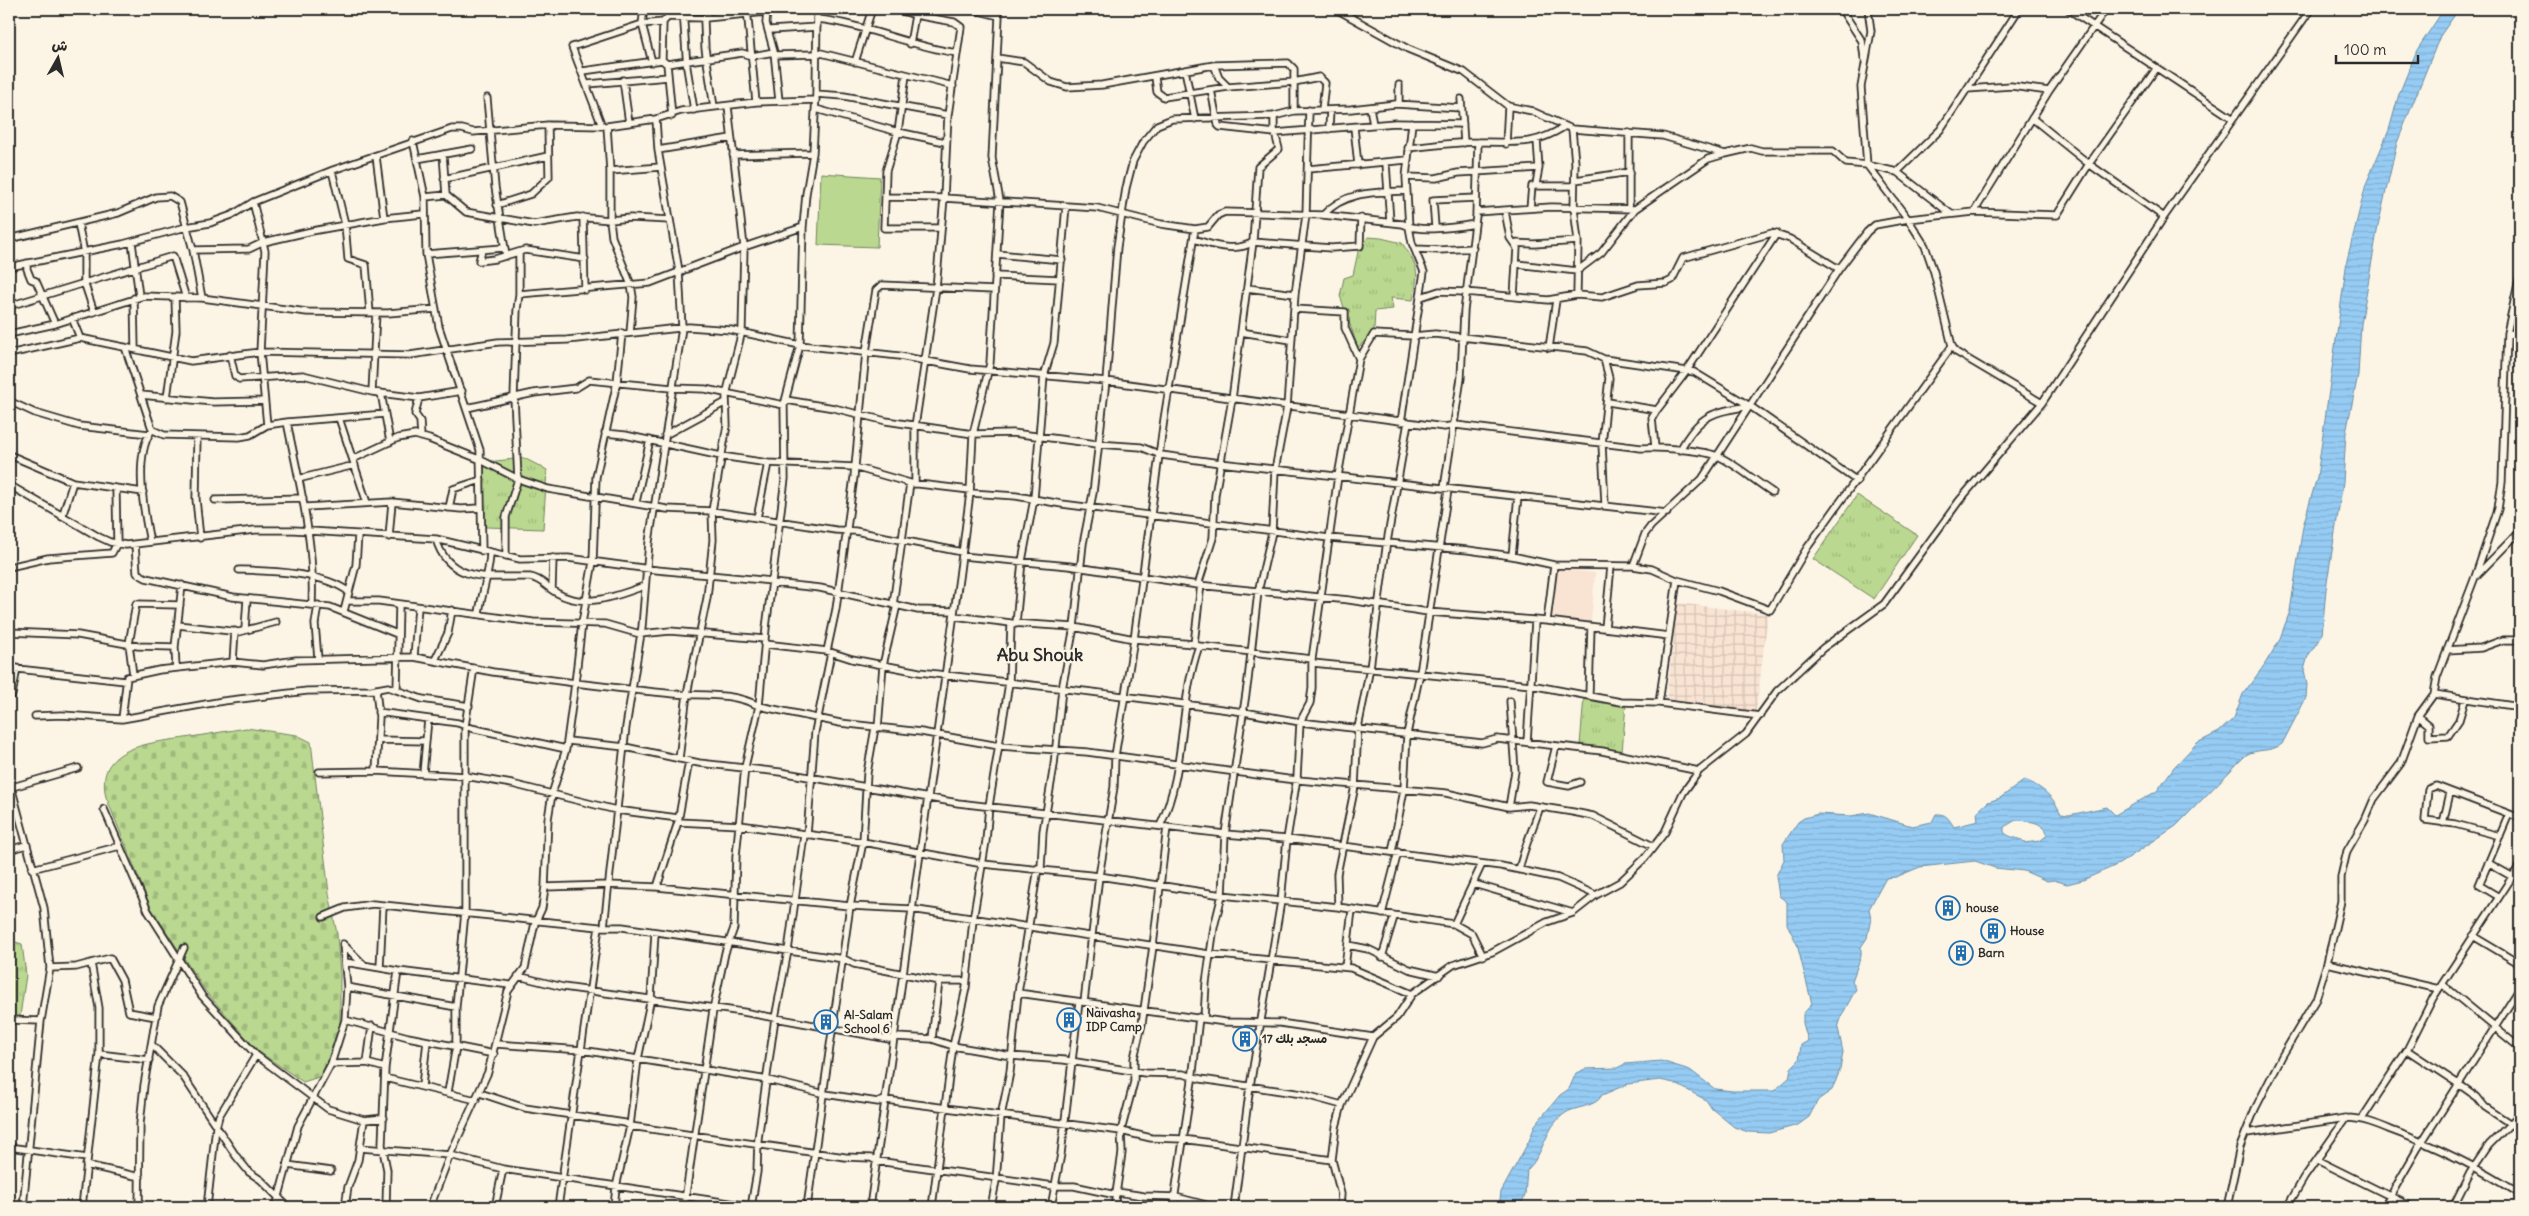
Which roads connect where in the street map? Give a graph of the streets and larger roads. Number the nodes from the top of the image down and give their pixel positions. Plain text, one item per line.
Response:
1 (644, 9) edge
2 (667, 9) edge
3 (683, 9) edge
4 (706, 9) edge
5 (746, 9) edge
6 (817, 9) edge
7 (872, 9) edge
8 (896, 9) edge
9 (971, 9) edge
10 (1336, 9) edge
11 (1841, 9) edge
12 (1868, 9) edge
13 (2019, 9) edge
14 (2068, 9) edge
15 (2106, 9) edge
16 (2311, 9) edge
17 (767, 10) edge
18 (915, 15) junction
19 (747, 16) junction
20 (668, 17) junction
21 (683, 18) junction
22 (706, 18) junction
23 (817, 19) junction
24 (663, 22) junction
25 (642, 24) junction
26 (2093, 26) junction
27 (817, 27) junction
28 (770, 30) junction
29 (866, 30) junction
30 (910, 44) junction
31 (774, 53) junction
32 (817, 53) junction
33 (956, 53) junction
34 (752, 56) junction
35 (707, 58) junction
36 (997, 58) junction
37 (662, 60) junction
38 (687, 61) junction
39 (652, 62) junction
40 (855, 62) junction
41 (667, 64) junction
42 (1865, 64) junction
43 (1214, 66) junction
44 (2156, 69) junction
45 (1185, 70) junction
46 (583, 71) junction
47 (906, 75) junction
48 (1155, 76) junction
49 (668, 77) junction
50 (623, 80) junction
51 (1294, 82) junction
52 (588, 84) junction
53 (1399, 85) dead end
54 (953, 86) junction
55 (1228, 87) junction
56 (1967, 89) junction
57 (1211, 90) junction
58 (2049, 90) junction
59 (1189, 94) junction
60 (816, 97) junction
61 (487, 98) dead end
62 (1461, 99) dead end
63 (779, 101) junction
64 (756, 102) junction
65 (1399, 104) junction
66 (902, 105) junction
67 (728, 106) junction
68 (1508, 106) junction
69 (714, 107) junction
70 (1370, 107) junction
71 (1461, 108) junction
72 (816, 109) junction
73 (694, 110) junction
74 (1309, 110) junction
75 (1322, 110) junction
76 (1330, 110) junction
77 (1294, 111) junction
78 (948, 115) junction
79 (672, 116) junction
80 (1274, 116) junction
81 (1218, 117) junction
82 (2032, 118) junction
83 (2232, 118) junction
84 (656, 119) junction
85 (1195, 119) junction
86 (629, 123) junction
87 (1412, 124) junction
88 (1463, 124) junction
89 (548, 125) junction
90 (1373, 125) junction
91 (604, 126) junction
92 (1564, 126) junction
93 (1354, 127) junction
94 (1329, 129) junction
95 (1572, 130) junction
96 (490, 131) junction
97 (1308, 131) junction
98 (898, 132) junction
99 (1274, 132) junction
100 (1629, 133) junction
101 (731, 138) junction
102 (1537, 140) junction
103 (413, 141) junction
104 (945, 142) junction
105 (1478, 142) junction
106 (1464, 144) junction
107 (1506, 144) junction
108 (1408, 148) junction
109 (472, 149) dead end
110 (658, 150) junction
111 (813, 153) junction
112 (443, 154) junction
113 (1724, 154) junction
114 (733, 155) junction
115 (376, 156) junction
116 (548, 156) junction
117 (417, 159) junction
118 (1407, 160) junction
119 (1386, 164) junction
120 (2090, 164) junction
121 (1358, 165) junction
122 (1867, 165) junction
123 (661, 167) junction
124 (1538, 168) junction
125 (493, 169) junction
126 (1308, 169) junction
127 (332, 171) junction
128 (610, 171) junction
129 (1476, 172) junction
130 (1630, 172) junction
131 (1897, 172) junction
132 (1406, 177) junction
133 (444, 179) junction
134 (1574, 183) junction
135 (1536, 184) junction
136 (1406, 191) junction
137 (1386, 192) junction
138 (446, 195) junction
139 (424, 197) junction
140 (885, 197) junction
141 (944, 198) junction
142 (1476, 198) junction
143 (1000, 201) junction
144 (253, 202) junction
145 (497, 205) junction
146 (1066, 206) junction
147 (1530, 208) junction
148 (1574, 208) junction
149 (1632, 209) junction
150 (1476, 212) junction
151 (1505, 212) junction
152 (1974, 212) junction
153 (1255, 213) junction
154 (423, 214) junction
155 (1951, 214) junction
156 (1122, 215) junction
157 (1306, 215) junction
158 (1323, 215) junction
159 (583, 217) junction
160 (2164, 217) junction
161 (384, 218) junction
162 (499, 218) junction
163 (1361, 218) junction
164 (1908, 219) junction
165 (610, 220) junction
166 (670, 220) junction
167 (1390, 222) junction
168 (78, 223) junction
169 (345, 224) junction
170 (1475, 224) junction
171 (186, 227) junction
172 (803, 227) junction
173 (1409, 227) junction
174 (1435, 227) junction
175 (941, 228) junction
176 (1196, 229) junction
177 (1777, 233) junction
178 (9, 239) edge
179 (1194, 239) junction
180 (1578, 241) junction
181 (132, 242) junction
182 (264, 242) junction
183 (1253, 242) junction
184 (1514, 243) junction
185 (1302, 246) junction
186 (744, 247) junction
187 (503, 248) junction
188 (1473, 248) junction
189 (1415, 249) junction
190 (193, 250) junction
191 (482, 250) junction
192 (84, 253) junction
193 (518, 253) junction
194 (426, 254) junction
195 (997, 254) junction
196 (506, 256) junction
197 (585, 259) junction
198 (1062, 260) junction
199 (27, 263) junction
200 (1517, 264) junction
201 (9, 267) edge
202 (134, 268) junction
203 (1838, 268) junction
204 (680, 271) junction
205 (1577, 271) junction
206 (995, 276) junction
207 (1060, 279) junction
208 (2520, 279) edge
209 (84, 282) junction
210 (631, 285) junction
211 (936, 288) junction
212 (1247, 288) junction
213 (585, 290) junction
214 (994, 290) junction
215 (1466, 292) junction
216 (519, 294) junction
217 (1295, 294) junction
218 (42, 295) junction
219 (1577, 295) junction
220 (1514, 296) junction
221 (136, 297) junction
222 (175, 297) junction
223 (1421, 297) junction
224 (186, 298) junction
225 (202, 298) junction
226 (1556, 300) junction
227 (9, 306) edge
228 (261, 306) junction
229 (436, 309) junction
230 (1294, 309) junction
231 (94, 312) junction
232 (373, 313) junction
233 (72, 318) junction
234 (55, 324) junction
235 (682, 328) junction
236 (742, 331) junction
237 (1241, 332) junction
238 (622, 333) junction
239 (630, 333) junction
240 (2507, 333) junction
241 (9, 334) edge
242 (2520, 335) edge
243 (1413, 336) junction
244 (80, 338) junction
245 (1462, 338) junction
246 (1291, 340) junction
247 (517, 342) junction
248 (800, 345) junction
249 (1952, 346) junction
250 (125, 347) junction
251 (447, 348) junction
252 (1549, 348) junction
253 (136, 349) junction
254 (260, 352) junction
255 (866, 352) junction
256 (9, 354) edge
257 (230, 355) junction
258 (372, 355) junction
259 (172, 356) junction
260 (1359, 359) junction
261 (1604, 359) junction
262 (925, 362) junction
263 (988, 371) junction
264 (1686, 372) junction
265 (1044, 376) junction
266 (262, 378) junction
267 (1106, 381) junction
268 (617, 382) junction
269 (672, 388) junction
270 (1169, 390) junction
271 (462, 391) junction
272 (372, 392) junction
273 (381, 393) junction
274 (141, 395) junction
275 (726, 395) junction
276 (514, 397) junction
277 (167, 398) junction
278 (419, 398) junction
279 (1232, 399) junction
280 (9, 401) edge
281 (264, 401) junction
282 (726, 402) junction
283 (785, 402) junction
284 (1608, 402) junction
285 (2042, 403) junction
286 (1750, 406) junction
287 (1287, 407) junction
288 (467, 408) junction
289 (1656, 410) junction
290 (385, 414) junction
291 (1349, 414) junction
292 (859, 415) junction
293 (339, 418) junction
294 (287, 422) junction
295 (1404, 422) junction
296 (267, 425) junction
297 (1456, 425) junction
298 (915, 426) junction
299 (151, 432) junction
300 (604, 433) junction
301 (974, 434) junction
302 (666, 435) junction
303 (197, 436) junction
304 (421, 437) junction
305 (1038, 438) junction
306 (650, 440) junction
307 (390, 442) junction
308 (664, 443) junction
309 (1097, 444) junction
310 (1602, 444) junction
311 (1655, 447) junction
312 (1680, 450) junction
313 (12, 456) dead end
314 (721, 456) junction
315 (1160, 456) junction
316 (1718, 456) junction
317 (481, 460) junction
318 (354, 462) junction
319 (768, 463) junction
320 (785, 463) junction
321 (1220, 463) junction
322 (854, 467) junction
323 (1275, 470) junction
324 (1338, 476) junction
325 (298, 479) junction
326 (518, 479) junction
327 (481, 480) junction
328 (1857, 480) junction
329 (73, 482) junction
330 (1398, 483) junction
331 (912, 484) junction
332 (9, 485) edge
333 (1446, 489) junction
334 (116, 490) junction
335 (970, 491) junction
336 (143, 492) junction
337 (1772, 492) dead end
338 (595, 496) junction
339 (1518, 496) junction
340 (303, 498) junction
341 (1034, 499) junction
342 (215, 500) dead end
343 (392, 502) junction
344 (636, 502) junction
345 (367, 503) junction
346 (1605, 504) junction
347 (306, 507) junction
348 (655, 507) junction
349 (449, 508) junction
350 (481, 508) junction
351 (1090, 508) junction
352 (712, 511) junction
353 (1667, 513) junction
354 (1150, 514) junction
355 (62, 517) junction
356 (757, 518) junction
357 (780, 520) junction
358 (1213, 524) junction
359 (845, 530) junction
360 (308, 531) junction
361 (1272, 532) junction
362 (358, 535) junction
363 (2519, 535) edge
364 (389, 537) junction
365 (200, 538) junction
366 (1329, 538) junction
367 (436, 539) junction
368 (901, 541) junction
369 (150, 542) junction
370 (1387, 542) junction
371 (117, 544) junction
372 (135, 544) junction
373 (1438, 548) junction
374 (482, 551) junction
375 (490, 554) junction
376 (962, 554) junction
377 (506, 556) junction
378 (1512, 556) junction
379 (553, 558) junction
380 (1022, 561) junction
381 (593, 562) junction
382 (1554, 565) junction
383 (9, 566) edge
384 (1611, 566) junction
385 (1634, 566) junction
386 (1080, 568) junction
387 (647, 569) junction
388 (239, 570) dead end
389 (709, 574) junction
390 (1142, 575) junction
391 (488, 577) junction
392 (2475, 577) junction
393 (313, 578) junction
394 (1678, 580) junction
395 (772, 582) junction
396 (182, 585) junction
397 (1199, 585) junction
398 (644, 586) junction
399 (552, 590) junction
400 (349, 592) junction
401 (1258, 592) junction
402 (838, 593) junction
403 (246, 599) junction
404 (1320, 599) junction
405 (585, 600) junction
406 (347, 601) junction
407 (315, 604) junction
408 (399, 604) junction
409 (180, 605) junction
410 (895, 605) junction
411 (418, 606) junction
412 (1377, 606) junction
413 (452, 610) junction
414 (344, 611) junction
415 (1428, 612) junction
416 (478, 614) junction
417 (954, 614) junction
418 (1535, 621) junction
419 (1547, 621) junction
420 (276, 622) dead end
421 (582, 623) junction
422 (178, 624) junction
423 (1014, 624) junction
424 (1074, 627) junction
425 (1591, 627) junction
426 (1605, 628) junction
427 (245, 630) junction
428 (234, 631) junction
429 (9, 632) edge
430 (397, 634) junction
431 (640, 634) junction
432 (700, 634) junction
433 (1669, 636) junction
434 (1134, 639) junction
435 (2520, 640) edge
436 (765, 641) junction
437 (129, 644) junction
438 (1196, 645) junction
439 (175, 647) junction
440 (2447, 650) junction
441 (829, 652) junction
442 (1251, 652) junction
443 (414, 657) junction
444 (398, 658) junction
445 (318, 659) junction
446 (435, 660) junction
447 (1312, 661) junction
448 (233, 662) junction
449 (883, 665) junction
450 (9, 668) edge
451 (17, 668) junction
452 (176, 668) junction
453 (474, 668) junction
454 (1370, 668) junction
455 (1420, 673) junction
456 (133, 675) junction
457 (945, 676) junction
458 (125, 682) junction
459 (1009, 683) junction
460 (575, 684) junction
461 (1531, 685) junction
462 (632, 688) junction
463 (397, 689) junction
464 (1062, 689) junction
465 (376, 690) junction
466 (687, 694) junction
467 (2434, 694) junction
468 (12, 695) dead end
469 (1588, 695) junction
470 (1124, 698) junction
471 (2465, 700) junction
472 (1510, 701) dead end
473 (1659, 703) junction
474 (1185, 705) junction
475 (469, 706) junction
476 (759, 706) junction
477 (2520, 707) edge
478 (378, 712) junction
479 (1244, 712) junction
480 (35, 716) dead end
481 (1760, 716) junction
482 (2418, 716) junction
483 (818, 718) junction
484 (122, 719) junction
485 (428, 719) junction
486 (1300, 722) junction
487 (465, 726) junction
488 (877, 728) junction
489 (1358, 728) junction
490 (1407, 734) junction
491 (937, 735) junction
492 (378, 740) junction
493 (426, 741) junction
494 (568, 741) junction
495 (1513, 741) junction
496 (1527, 742) junction
497 (999, 746) junction
498 (1556, 746) junction
499 (625, 747) junction
500 (566, 749) junction
501 (1056, 749) junction
502 (1115, 756) junction
503 (679, 759) junction
504 (689, 761) junction
505 (1178, 764) junction
506 (745, 767) junction
507 (78, 768) dead end
508 (376, 771) junction
509 (1699, 771) junction
510 (319, 772) dead end
511 (1234, 772) junction
512 (423, 774) junction
513 (465, 776) junction
514 (811, 777) junction
515 (1297, 778) junction
516 (9, 779) edge
517 (1580, 782) dead end
518 (1355, 786) junction
519 (866, 787) junction
520 (10, 788) edge
521 (1404, 790) junction
522 (2450, 793) junction
523 (552, 794) junction
524 (928, 799) junction
525 (989, 806) junction
526 (1509, 807) junction
527 (1540, 807) junction
528 (104, 809) dead end
529 (616, 810) junction
530 (1045, 813) junction
531 (2509, 814) junction
532 (2520, 818) edge
533 (678, 820) junction
534 (1108, 820) junction
535 (2443, 822) junction
536 (740, 825) junction
537 (1160, 826) junction
538 (1167, 827) junction
539 (1225, 834) junction
540 (805, 835) junction
541 (2500, 836) junction
542 (1287, 839) junction
543 (863, 842) junction
544 (26, 845) junction
545 (120, 846) junction
546 (1653, 846) junction
547 (1344, 847) junction
548 (9, 850) edge
549 (920, 852) junction
550 (1395, 852) junction
551 (2488, 863) junction
552 (983, 864) junction
553 (1482, 864) junction
554 (2520, 865) edge
555 (1039, 868) junction
556 (32, 869) junction
557 (1519, 870) junction
558 (1099, 876) junction
559 (2516, 877) edge
560 (1474, 884) junction
561 (608, 885) junction
562 (1161, 885) junction
563 (657, 887) junction
564 (545, 888) junction
565 (735, 894) junction
566 (1596, 894) junction
567 (1222, 895) junction
568 (2499, 897) junction
569 (795, 899) junction
570 (1282, 901) junction
571 (383, 905) junction
572 (850, 906) junction
573 (1338, 908) junction
574 (911, 909) junction
575 (1352, 910) junction
576 (465, 912) junction
577 (1573, 913) junction
578 (1382, 914) junction
579 (322, 917) dead end
580 (1394, 917) junction
581 (536, 919) junction
582 (973, 920) junction
583 (1454, 924) junction
584 (1029, 926) junction
585 (601, 927) junction
586 (655, 933) junction
587 (1091, 936) junction
588 (2473, 936) junction
589 (729, 944) junction
590 (1348, 945) junction
591 (1153, 946) junction
592 (184, 948) dead end
593 (788, 951) junction
594 (1209, 954) junction
595 (1483, 956) junction
596 (1382, 957) junction
597 (844, 959) junction
598 (179, 961) junction
599 (345, 962) junction
600 (1272, 962) junction
601 (91, 963) junction
602 (2327, 963) junction
603 (2520, 964) edge
604 (364, 965) junction
605 (1345, 967) junction
606 (50, 968) junction
607 (380, 968) junction
608 (398, 972) junction
609 (904, 972) junction
610 (518, 976) junction
611 (1439, 976) junction
612 (458, 979) junction
613 (939, 981) junction
614 (966, 981) junction
615 (510, 985) junction
616 (347, 987) junction
617 (2440, 987) junction
618 (2520, 988) edge
619 (590, 991) junction
620 (1018, 993) junction
621 (395, 994) junction
622 (1412, 994) junction
623 (651, 998) junction
624 (1082, 1002) junction
625 (456, 1007) junction
626 (713, 1010) junction
627 (1144, 1010) junction
628 (156, 1017) junction
629 (775, 1018) junction
630 (1202, 1018) junction
631 (9, 1020) edge
632 (41, 1020) junction
633 (344, 1020) junction
634 (1262, 1023) junction
635 (372, 1026) junction
636 (2496, 1028) junction
637 (832, 1029) junction
638 (389, 1032) junction
639 (896, 1037) junction
640 (1373, 1037) junction
641 (932, 1039) junction
642 (427, 1041) junction
643 (496, 1044) junction
644 (152, 1045) junction
645 (456, 1046) junction
646 (953, 1046) junction
647 (2520, 1048) edge
648 (582, 1050) junction
649 (2407, 1050) junction
650 (99, 1054) junction
651 (494, 1054) junction
652 (256, 1055) junction
653 (1011, 1056) junction
654 (638, 1059) junction
655 (149, 1060) junction
656 (1073, 1062) junction
657 (367, 1063) junction
658 (331, 1064) junction
659 (385, 1068) junction
660 (1133, 1069) junction
661 (705, 1070) junction
662 (1192, 1076) junction
663 (385, 1078) junction
664 (768, 1080) junction
665 (2460, 1085) junction
666 (422, 1086) junction
667 (1250, 1086) junction
668 (448, 1092) junction
669 (480, 1093) junction
670 (825, 1094) junction
671 (313, 1098) junction
672 (476, 1100) junction
673 (886, 1100) junction
674 (1342, 1105) junction
675 (946, 1109) junction
676 (2520, 1114) edge
677 (1001, 1116) junction
678 (571, 1117) junction
679 (384, 1118) junction
680 (2346, 1118) junction
681 (2362, 1119) junction
682 (364, 1120) junction
683 (1065, 1124) junction
684 (2510, 1125) junction
685 (630, 1126) junction
686 (216, 1127) junction
687 (2520, 1130) edge
688 (1121, 1132) junction
689 (2246, 1133) junction
690 (693, 1136) junction
691 (1183, 1139) junction
692 (2424, 1141) junction
693 (759, 1145) junction
694 (9, 1147) edge
695 (360, 1148) junction
696 (1243, 1148) junction
697 (29, 1150) junction
698 (384, 1151) junction
699 (815, 1152) junction
700 (450, 1155) junction
701 (87, 1158) junction
702 (1332, 1160) junction
703 (2317, 1160) junction
704 (877, 1161) junction
705 (86, 1165) junction
706 (287, 1165) junction
707 (2475, 1165) junction
708 (503, 1169) junction
709 (937, 1169) junction
710 (331, 1171) dead end
711 (996, 1176) junction
712 (140, 1177) junction
713 (561, 1178) junction
714 (616, 1186) junction
715 (1054, 1186) junction
716 (1117, 1194) junction
717 (2520, 1194) edge
718 (278, 1196) junction
719 (685, 1196) junction
720 (1176, 1197) junction
721 (2390, 1197) junction
722 (23, 1207) edge
723 (82, 1207) edge
724 (139, 1207) edge
725 (207, 1207) edge
726 (276, 1207) edge
727 (288, 1207) edge
728 (345, 1207) edge
729 (386, 1207) edge
730 (430, 1207) edge
731 (495, 1207) edge
732 (558, 1207) edge
733 (614, 1207) edge
734 (684, 1207) edge
735 (751, 1207) edge
736 (756, 1207) edge
737 (807, 1207) edge
738 (870, 1207) edge
739 (932, 1207) edge
740 (991, 1207) edge
741 (1050, 1207) edge
742 (1114, 1207) edge
743 (1173, 1207) edge
744 (1214, 1207) edge
745 (1234, 1207) edge
746 (1340, 1207) edge
747 (2227, 1207) edge
748 (2287, 1207) edge
749 (2384, 1207) edge
750 (2412, 1207) edge
751 (2453, 1207) edge

1 - 25 street
2 - 20 street
3 - 21 street
4 - 22 street
5 - 19 street
6 - 23 street
7 - 29 street
8 - 18 street
9 - 36 street
10 - 68 street
11 - 42 street
12 - 42 street
13 - 56 street
14 - 26 street
15 - 26 street
16 - 83 street
17 - 19 street
17 - 28 street
18 - 30 street
18 - 33 street
19 - 22 street
19 - 34 street
20 - 21 street
20 - 24 street
21 - 22 street
21 - 38 street
22 - 35 street
23 - 27 street
23 - 29 street
24 - 25 street
24 - 37 street
25 - 39 street
25 - 46 street
26 - 44 street
26 - 58 street
27 - 28 street
27 - 32 street
28 - 31 street
29 - 30 street
29 - 40 street
30 - 33 street
31 - 32 street
31 - 34 street
31 - 63 street
32 - 40 street
32 - 60 street
33 - 54 street
34 - 35 street
34 - 64 street
35 - 38 street
35 - 69 street
36 - 48 street
36 - 143 street
37 - 39 street
37 - 41 street
38 - 41 street
38 - 73 street
39 - 46 street
40 - 47 street
41 - 49 street
42 - 122 street
43 - 45 street
43 - 51 street
43 - 55 street
44 - 83 street
44 - 120 street
45 - 48 street
45 - 59 street
46 - 52 street
47 - 54 street
47 - 66 street
48 - 59 street
49 - 50 street
49 - 79 street
50 - 52 street
50 - 86 street
51 - 55 street
51 - 75 street
51 - 77 street
52 - 91 street
53 - 65 street
54 - 78 street
55 - 57 street
56 - 58 street
56 - 131 street
57 - 59 street
57 - 81 street
58 - 82 street
59 - 85 street
60 - 63 street
60 - 66 street
60 - 72 street
61 - 96 street
62 - 71 street
63 - 64 street
64 - 67 street
65 - 70 street
65 - 71 street
66 - 78 street
66 - 98 street
67 - 69 street
67 - 101 street
68 - 92 street
68 - 107 street
69 - 73 street
70 - 76 street
70 - 90 street
71 - 88 street
72 - 98 street
72 - 111 street
73 - 79 street
74 - 75 street
74 - 77 street
74 - 97 street
75 - 76 street
76 - 94 street
77 - 80 street
78 - 104 street
79 - 84 street
80 - 81 street
80 - 99 street
81 - 85 street
81 - 99 street
82 - 120 street
82 - 152 street
83 - 160 street
84 - 86 street
84 - 110 street
85 - 156 street
86 - 91 street
87 - 88 street
87 - 90 street
87 - 108 street
88 - 106 street
89 - 91 street
89 - 96 street
89 - 116 street
90 - 93 street
91 - 128 street
92 - 95 street
92 - 102 street
93 - 94 street
93 - 121 street
94 - 97 street
95 - 100 street
95 - 134 street
96 - 103 street
96 - 125 street
97 - 99 street
97 - 126 street
98 - 104 street
98 - 140 street
99 - 153 street
100 - 113 street
100 - 130 street
101 - 110 street
101 - 114 street
102 - 107 street
102 - 124 street
103 - 115 street
103 - 117 street
104 - 141 street
105 - 106 street
105 - 107 street
105 - 129 street
106 - 108 street
108 - 118 street
109 - 112 street
110 - 123 street
111 - 114 street
111 - 172 street
112 - 117 street
112 - 133 street
113 - 122 street
113 - 149 street
114 - 186 street
115 - 127 street
115 - 161 street
116 - 125 street
116 - 145 street
117 - 139 street
118 - 119 street
118 - 132 street
119 - 121 street
119 - 137 street
120 - 152 street
120 - 160 street
121 - 126 street
122 - 131 street
122 - 164 street
123 - 128 street
123 - 166 street
124 - 129 street
124 - 135 street
125 - 133 street
125 - 145 street
126 - 157 street
127 - 144 street
127 - 169 street
128 - 165 street
129 - 132 street
129 - 142 street
130 - 134 street
130 - 149 street
131 - 155 street
132 - 136 street
133 - 138 street
134 - 135 street
134 - 148 street
135 - 147 street
136 - 137 street
136 - 173 street
137 - 158 street
137 - 167 street
138 - 139 street
138 - 162 street
139 - 154 street
140 - 141 street
140 - 175 street
141 - 143 street
141 - 175 street
142 - 150 street
142 - 174 street
143 - 146 street
143 - 195 street
144 - 171 street
144 - 182 street
145 - 162 street
146 - 156 street
146 - 198 street
147 - 148 street
147 - 151 street
148 - 149 street
148 - 180 street
149 - 205 street
150 - 151 street
150 - 170 street
151 - 184 street
152 - 155 street
153 - 157 street
153 - 176 street
153 - 183 street
154 - 161 street
154 - 194 street
155 - 164 street
156 - 176 street
156 - 267 street
157 - 158 street
157 - 185 street
158 - 163 street
159 - 162 street
159 - 165 street
159 - 197 street
160 - 285 street
161 - 169 street
162 - 187 street
163 - 167 street
163 - 185 street
164 - 203 street
164 - 249 street
165 - 166 street
165 - 210 street
166 - 204 street
167 - 173 street
168 - 171 street
168 - 178 street
168 - 192 street
169 - 182 street
169 - 232 street
170 - 174 street
170 - 188 street
171 - 181 street
171 - 190 street
172 - 186 street
172 - 248 street
173 - 174 street
173 - 189 street
175 - 211 street
176 - 179 street
177 - 203 street
177 - 219 street
177 - 264 street
179 - 183 street
179 - 270 street
180 - 184 street
180 - 205 street
181 - 192 street
181 - 202 street
182 - 190 street
182 - 228 street
183 - 185 street
183 - 212 street
184 - 200 street
185 - 217 street
186 - 204 street
186 - 236 street
187 - 191 street
187 - 196 street
188 - 189 street
188 - 215 street
189 - 223 street
190 - 225 street
191 - 194 street
191 - 196 street
192 - 199 street
192 - 209 street
193 - 196 street
193 - 197 street
193 - 216 street
194 - 229 street
195 - 198 street
195 - 206 street
197 - 213 street
198 - 207 street
199 - 201 street
199 - 218 street
200 - 205 street
200 - 220 street
202 - 209 street
202 - 221 street
202 - 224 street
203 - 286 street
204 - 210 street
204 - 235 street
205 - 219 street
206 - 207 street
206 - 214 street
207 - 265 street
208 - 240 street
209 - 218 street
209 - 231 street
210 - 213 street
210 - 239 street
211 - 214 street
211 - 255 street
211 - 262 street
212 - 217 street
212 - 237 street
213 - 216 street
214 - 263 street
215 - 220 street
215 - 223 street
215 - 245 street
216 - 247 street
217 - 230 street
218 - 227 street
218 - 234 street
219 - 226 street
220 - 226 street
221 - 222 street
221 - 231 street
221 - 253 street
222 - 224 street
222 - 259 street
223 - 243 street
224 - 225 street
225 - 228 street
226 - 252 street
228 - 232 street
228 - 254 street
229 - 232 street
229 - 251 street
230 - 246 street
230 - 260 street
231 - 233 street
232 - 258 street
233 - 234 street
233 - 244 street
234 - 241 street
235 - 236 street
235 - 239 street
235 - 269 street
236 - 248 street
236 - 275 street
237 - 246 street
237 - 279 street
238 - 239 street
238 - 247 street
238 - 268 street
240 - 242 street
240 - 392 street
243 - 245 street
243 - 260 street
243 - 295 street
244 - 250 street
244 - 256 street
245 - 252 street
245 - 297 street
246 - 287 street
247 - 251 street
247 - 276 street
248 - 255 street
248 - 283 street
249 - 285 street
249 - 328 street
250 - 253 street
250 - 274 street
251 - 258 street
251 - 271 street
252 - 261 street
253 - 259 street
254 - 257 street
254 - 258 street
254 - 266 street
255 - 262 street
255 - 292 street
257 - 259 street
257 - 266 street
258 - 272 street
259 - 277 street
260 - 291 street
261 - 264 street
261 - 284 street
262 - 263 street
262 - 298 street
263 - 265 street
263 - 301 street
264 - 286 street
264 - 289 street
265 - 267 street
265 - 305 street
266 - 272 street
266 - 281 street
267 - 270 street
267 - 309 street
268 - 269 street
268 - 276 street
268 - 300 street
269 - 275 street
269 - 302 street
270 - 279 street
270 - 315 street
271 - 278 street
271 - 288 street
272 - 273 street
273 - 278 street
273 - 290 street
274 - 277 street
274 - 299 street
275 - 282 street
275 - 283 street
276 - 288 street
276 - 326 street
277 - 281 street
278 - 304 street
279 - 287 street
279 - 321 street
280 - 299 street
281 - 296 street
282 - 302 street
282 - 314 street
283 - 292 street
283 - 320 street
284 - 289 street
284 - 310 street
285 - 481 street
286 - 312 street
286 - 316 street
286 - 328 street
287 - 291 street
287 - 323 street
288 - 317 street
289 - 311 street
290 - 293 street
290 - 307 street
291 - 295 street
291 - 324 street
292 - 298 street
292 - 322 street
293 - 294 street
293 - 318 street
294 - 296 street
294 - 325 street
295 - 297 street
295 - 330 street
296 - 303 street
297 - 310 street
297 - 333 street
298 - 301 street
298 - 331 street
299 - 303 street
299 - 336 street
300 - 306 street
300 - 338 street
301 - 305 street
301 - 335 street
302 - 308 street
303 - 365 street
304 - 307 street
304 - 317 street
305 - 309 street
305 - 341 street
306 - 308 street
306 - 344 street
307 - 318 street
308 - 314 street
308 - 348 street
309 - 315 street
309 - 351 street
310 - 311 street
310 - 346 street
311 - 312 street
312 - 316 street
313 - 329 street
314 - 319 street
314 - 352 street
315 - 321 street
315 - 354 street
316 - 337 street
316 - 353 street
317 - 326 street
317 - 327 street
318 - 325 street
318 - 345 street
319 - 320 street
319 - 356 street
320 - 322 street
320 - 357 street
321 - 323 street
321 - 358 street
322 - 331 street
322 - 359 street
323 - 324 street
323 - 361 street
324 - 330 street
324 - 366 street
325 - 340 street
326 - 338 street
326 - 377 street
327 - 349 street
327 - 350 street
328 - 394 street
329 - 334 street
329 - 355 street
330 - 333 street
330 - 370 street
331 - 335 street
331 - 368 street
332 - 355 street
333 - 339 street
333 - 373 street
334 - 336 street
334 - 371 street
335 - 341 street
335 - 376 street
336 - 369 street
338 - 344 street
338 - 381 street
339 - 346 street
339 - 378 street
340 - 342 street
340 - 347 street
341 - 351 street
341 - 380 street
343 - 345 street
343 - 349 street
343 - 364 street
344 - 348 street
345 - 347 street
346 - 353 street
347 - 360 street
348 - 352 street
348 - 387 street
349 - 350 street
350 - 374 street
351 - 354 street
351 - 386 street
352 - 356 street
352 - 389 street
353 - 385 street
354 - 358 street
354 - 390 street
355 - 371 street
356 - 357 street
357 - 359 street
357 - 395 street
358 - 361 street
358 - 397 street
359 - 368 street
359 - 402 street
360 - 362 street
360 - 365 street
360 - 393 street
361 - 366 street
361 - 401 street
362 - 364 street
362 - 400 street
363 - 392 street
364 - 367 street
365 - 369 street
366 - 370 street
366 - 404 street
367 - 374 street
367 - 391 street
368 - 376 street
368 - 410 street
369 - 372 street
370 - 373 street
370 - 412 street
371 - 372 street
371 - 383 street
372 - 396 street
373 - 378 street
373 - 415 street
374 - 375 street
375 - 377 street
375 - 391 street
376 - 380 street
376 - 417 street
377 - 379 street
378 - 382 street
379 - 381 street
379 - 399 street
380 - 386 street
380 - 423 street
381 - 387 street
381 - 405 street
382 - 384 street
382 - 419 street
384 - 385 street
384 - 426 street
385 - 394 street
386 - 390 street
386 - 424 street
387 - 389 street
387 - 398 street
388 - 393 street
389 - 395 street
389 - 432 street
390 - 397 street
390 - 434 street
391 - 399 street
391 - 416 street
392 - 440 street
393 - 400 street
393 - 407 street
394 - 433 street
395 - 402 street
395 - 436 street
396 - 403 street
396 - 409 street
397 - 401 street
397 - 438 street
398 - 405 street
398 - 431 street
399 - 405 street
400 - 406 street
401 - 404 street
401 - 442 street
402 - 410 street
402 - 441 street
403 - 407 street
403 - 427 street
404 - 412 street
404 - 447 street
405 - 421 street
406 - 408 street
406 - 414 street
407 - 414 street
407 - 445 street
408 - 411 street
408 - 430 street
409 - 422 street
409 - 437 street
410 - 417 street
410 - 449 street
411 - 413 street
411 - 443 street
412 - 415 street
412 - 454 street
413 - 416 street
413 - 446 street
414 - 430 street
415 - 418 street
415 - 455 street
416 - 421 street
417 - 423 street
417 - 457 street
418 - 419 street
418 - 461 street
419 - 425 street
420 - 427 street
421 - 431 street
421 - 460 street
422 - 428 street
422 - 439 street
423 - 424 street
423 - 459 street
424 - 434 street
424 - 464 street
425 - 426 street
425 - 469 street
426 - 433 street
427 - 428 street
428 - 448 street
429 - 437 street
430 - 444 street
431 - 432 street
431 - 462 street
432 - 436 street
432 - 466 street
433 - 473 street
434 - 438 street
434 - 470 street
435 - 440 street
436 - 441 street
436 - 476 street
437 - 439 street
437 - 456 street
438 - 442 street
438 - 474 street
439 - 452 street
440 - 467 street
441 - 449 street
441 - 483 street
442 - 447 street
442 - 479 street
443 - 444 street
443 - 446 street
444 - 445 street
444 - 463 street
445 - 448 street
446 - 453 street
447 - 454 street
447 - 486 street
448 - 452 street
449 - 457 street
449 - 488 street
450 - 451 street
451 - 458 street
451 - 468 street
452 - 456 street
453 - 460 street
453 - 475 street
454 - 455 street
454 - 489 street
455 - 461 street
455 - 490 street
456 - 458 street
457 - 459 street
457 - 491 street
458 - 484 street
459 - 464 street
459 - 497 street
460 - 462 street
460 - 494 street
461 - 469 street
461 - 496 street
462 - 466 street
462 - 499 street
463 - 465 street
463 - 475 street
464 - 470 street
464 - 501 street
465 - 478 street
465 - 484 street
466 - 476 street
466 - 503 street
467 - 471 street
467 - 482 street
469 - 473 street
470 - 474 street
470 - 502 street
471 - 477 street
471 - 482 street
472 - 495 street
473 - 481 street
474 - 479 street
474 - 505 street
475 - 487 street
476 - 483 street
476 - 506 street
478 - 485 street
478 - 492 street
479 - 486 street
479 - 511 street
480 - 484 street
481 - 509 street
482 - 602 street
483 - 488 street
483 - 514 street
485 - 487 street
485 - 493 street
486 - 489 street
486 - 515 street
487 - 500 street
487 - 513 street
488 - 491 street
488 - 519 street
489 - 490 street
489 - 518 street
490 - 495 street
490 - 521 street
491 - 497 street
491 - 524 street
492 - 493 street
492 - 508 street
493 - 512 street
494 - 499 street
494 - 500 street
495 - 496 street
495 - 526 street
496 - 498 street
497 - 501 street
497 - 525 street
498 - 509 street
498 - 517 street
499 - 503 street
499 - 529 street
500 - 523 street
501 - 502 street
501 - 530 street
502 - 505 street
502 - 534 street
503 - 504 street
504 - 506 street
504 - 533 street
505 - 511 street
505 - 537 street
506 - 514 street
506 - 536 street
507 - 520 street
508 - 510 street
508 - 512 street
509 - 546 street
511 - 515 street
511 - 539 street
512 - 513 street
513 - 523 street
513 - 576 street
514 - 519 street
514 - 540 street
515 - 518 street
515 - 542 street
516 - 520 street
518 - 521 street
518 - 547 street
519 - 524 street
519 - 543 street
520 - 544 street
521 - 526 street
521 - 550 street
522 - 531 street
522 - 535 street
522 - 535 street
523 - 529 street
523 - 564 street
524 - 525 street
524 - 549 street
525 - 530 street
525 - 552 street
526 - 527 street
527 - 546 street
527 - 557 street
528 - 545 street
529 - 533 street
529 - 561 street
530 - 534 street
530 - 555 street
531 - 532 street
531 - 541 street
533 - 536 street
533 - 563 street
534 - 537 street
534 - 558 street
535 - 541 street
536 - 540 street
536 - 565 street
537 - 538 street
538 - 539 street
538 - 562 street
539 - 542 street
539 - 567 street
540 - 543 street
540 - 569 street
541 - 551 street
542 - 547 street
542 - 570 street
543 - 549 street
543 - 572 street
544 - 548 street
544 - 556 street
545 - 556 street
545 - 598 street
546 - 566 street
547 - 550 street
547 - 573 street
549 - 552 street
549 - 574 street
550 - 553 street
550 - 578 street
551 - 559 street
551 - 568 street
552 - 555 street
552 - 582 street
553 - 557 street
553 - 560 street
554 - 559 street
555 - 558 street
555 - 584 street
556 - 606 street
557 - 566 street
558 - 562 street
558 - 587 street
559 - 568 street
560 - 577 street
560 - 583 street
561 - 563 street
561 - 564 street
561 - 585 street
562 - 567 street
562 - 591 street
563 - 565 street
564 - 581 street
565 - 569 street
565 - 589 street
566 - 577 street
567 - 570 street
567 - 594 street
568 - 588 street
569 - 572 street
569 - 593 street
570 - 573 street
570 - 600 street
571 - 576 street
571 - 579 street
571 - 607 street
572 - 574 street
572 - 597 street
573 - 575 street
574 - 582 street
574 - 609 street
575 - 578 street
575 - 590 street
576 - 581 street
576 - 612 street
577 - 595 street
578 - 580 street
580 - 583 street
580 - 596 street
581 - 585 street
581 - 610 street
582 - 584 street
582 - 614 street
583 - 595 street
584 - 587 street
584 - 620 street
585 - 586 street
585 - 619 street
586 - 589 street
586 - 623 street
587 - 591 street
587 - 624 street
588 - 603 street
588 - 617 street
589 - 593 street
589 - 626 street
590 - 596 street
590 - 605 street
591 - 594 street
591 - 627 street
592 - 598 street
593 - 597 street
593 - 629 street
594 - 600 street
594 - 630 street
595 - 611 street
596 - 611 street
597 - 609 street
597 - 637 street
598 - 628 street
598 - 652 street
599 - 604 street
599 - 604 street
599 - 616 street
600 - 605 street
600 - 634 street
601 - 606 street
601 - 628 street
601 - 650 street
602 - 617 street
602 - 689 street
604 - 607 street
605 - 622 street
606 - 632 street
607 - 608 street
608 - 612 street
608 - 621 street
609 - 613 street
609 - 639 street
610 - 615 street
610 - 619 street
611 - 622 street
612 - 615 street
612 - 625 street
613 - 614 street
613 - 641 street
614 - 646 street
615 - 643 street
616 - 621 street
616 - 633 street
617 - 636 street
617 - 649 street
618 - 636 street
619 - 623 street
619 - 648 street
620 - 624 street
620 - 653 street
621 - 625 street
621 - 638 street
622 - 640 street
623 - 626 street
623 - 654 street
624 - 627 street
624 - 656 street
625 - 645 street
626 - 629 street
626 - 661 street
627 - 630 street
627 - 660 street
628 - 644 street
629 - 637 street
629 - 664 street
630 - 634 street
630 - 662 street
631 - 632 street
632 - 697 street
633 - 635 street
633 - 658 street
634 - 640 street
634 - 667 street
635 - 638 street
635 - 657 street
636 - 647 street
636 - 665 street
637 - 639 street
637 - 670 street
638 - 642 street
638 - 659 street
639 - 641 street
639 - 673 street
640 - 674 street
641 - 646 street
642 - 645 street
642 - 666 street
643 - 648 street
643 - 651 street
644 - 655 street
644 - 686 street
645 - 651 street
645 - 668 street
646 - 653 street
646 - 675 street
648 - 654 street
648 - 678 street
649 - 665 street
649 - 681 street
650 - 655 street
650 - 701 street
651 - 669 street
652 - 671 street
652 - 686 street
653 - 656 street
653 - 677 street
654 - 661 street
654 - 685 street
655 - 712 street
656 - 660 street
656 - 683 street
657 - 658 street
657 - 659 street
658 - 671 street
659 - 663 street
660 - 662 street
660 - 688 street
661 - 664 street
661 - 690 street
662 - 667 street
662 - 691 street
663 - 666 street
663 - 679 street
664 - 670 street
664 - 693 street
665 - 684 street
665 - 692 street
666 - 668 street
667 - 674 street
667 - 696 street
668 - 672 street
669 - 672 street
669 - 678 street
670 - 673 street
670 - 699 street
671 - 682 street
671 - 706 street
672 - 700 street
673 - 675 street
673 - 704 street
674 - 702 street
675 - 677 street
675 - 709 street
676 - 684 street
677 - 683 street
677 - 711 street
678 - 685 street
678 - 713 street
679 - 682 street
679 - 698 street
680 - 681 street
680 - 689 street
680 - 703 street
681 - 692 street
682 - 695 street
683 - 688 street
683 - 715 street
684 - 687 street
684 - 707 street
685 - 690 street
685 - 714 street
686 - 718 street
686 - 725 street
688 - 691 street
688 - 716 street
689 - 747 street
690 - 693 street
690 - 719 street
691 - 696 street
691 - 720 street
692 - 707 street
692 - 721 street
693 - 699 street
693 - 735 street
694 - 697 street
695 - 698 street
695 - 728 street
696 - 702 street
696 - 745 street
697 - 701 street
697 - 722 street
698 - 700 street
698 - 729 street
699 - 704 street
699 - 737 street
700 - 708 street
700 - 730 street
701 - 705 street
702 - 746 street
703 - 721 street
703 - 748 street
704 - 709 street
704 - 738 street
705 - 712 street
705 - 723 street
706 - 710 street
706 - 718 street
707 - 717 street
707 - 751 street
708 - 713 street
708 - 731 street
709 - 711 street
709 - 739 street
711 - 715 street
711 - 740 street
712 - 724 street
713 - 714 street
713 - 732 street
714 - 719 street
714 - 733 street
715 - 716 street
715 - 741 street
716 - 720 street
716 - 742 street
718 - 726 street
718 - 727 street
719 - 734 street
719 - 735 street
720 - 743 street
720 - 744 street
721 - 749 street
721 - 750 street
735 - 736 street

